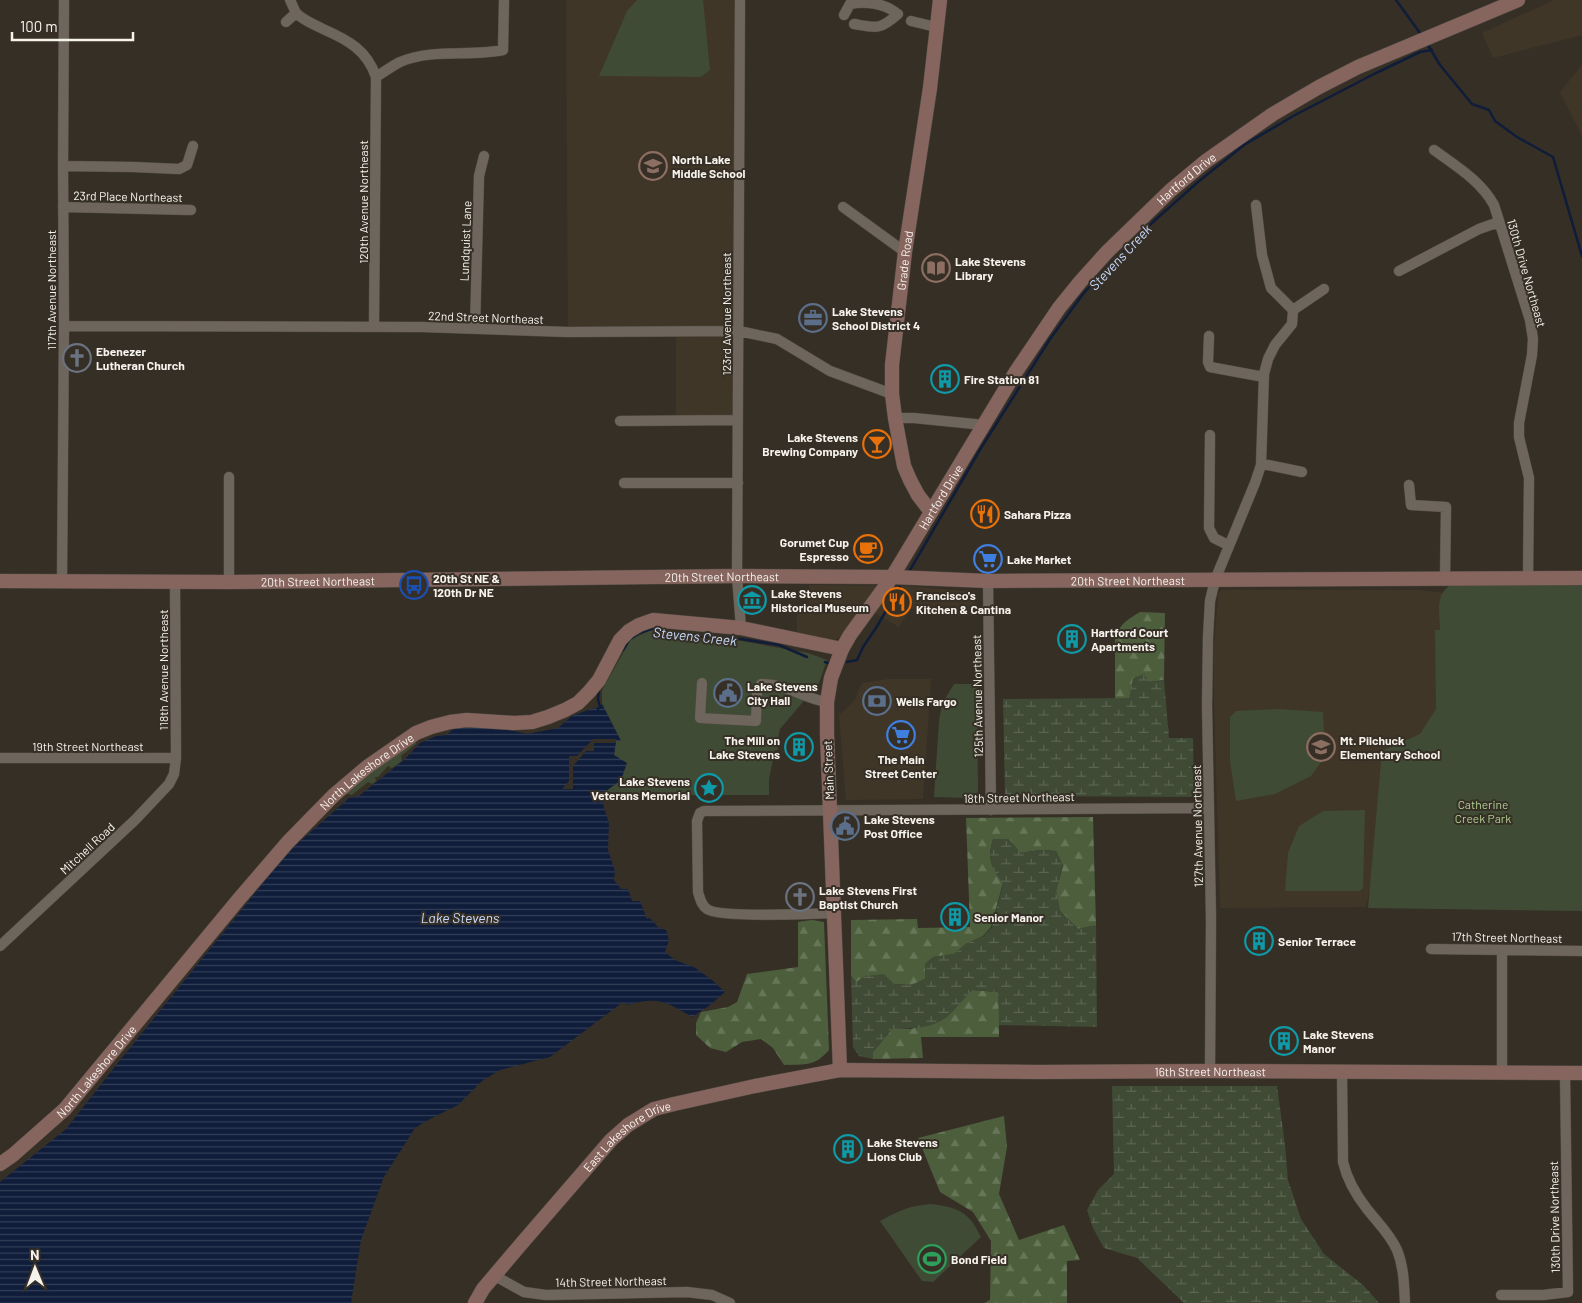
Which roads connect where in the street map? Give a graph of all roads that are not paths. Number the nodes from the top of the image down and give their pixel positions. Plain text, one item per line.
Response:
1 (64, 0) edge
2 (290, 0) edge
3 (504, 0) edge
4 (740, 0) edge
5 (940, 0) edge
6 (1518, 0) edge
7 (296, 13) junction
8 (844, 15) dead end
9 (911, 21) dead end
10 (286, 22) dead end
11 (854, 24) dead end
12 (936, 27) junction
13 (376, 77) junction
14 (193, 146) dead end
15 (1434, 150) dead end
16 (484, 156) dead end
17 (63, 166) junction
18 (1256, 205) dead end
19 (63, 207) junction
20 (843, 207) dead end
21 (191, 210) dead end
22 (1499, 222) junction
23 (904, 252) junction
24 (1399, 271) dead end
25 (1324, 289) dead end
26 (1293, 310) junction
27 (64, 326) junction
28 (374, 327) junction
29 (475, 328) junction
30 (739, 331) junction
31 (1209, 336) dead end
32 (1264, 377) junction
33 (892, 394) junction
34 (894, 418) junction
35 (738, 420) junction
36 (620, 422) dead end
37 (984, 425) junction
38 (1210, 435) dead end
39 (1260, 466) junction
40 (1302, 472) dead end
41 (228, 477) dead end
42 (624, 483) dead end
43 (738, 483) junction
44 (1409, 485) dead end
45 (931, 512) junction
46 (1228, 545) junction
47 (738, 576) junction
48 (900, 577) junction
49 (1528, 578) junction
50 (1582, 578) edge
51 (1445, 579) junction
52 (1215, 580) junction
53 (0, 581) edge
54 (62, 581) junction
55 (988, 581) junction
56 (175, 582) junction
57 (228, 582) junction
58 (741, 628) junction
59 (842, 649) junction
60 (702, 683) dead end
61 (827, 702) junction
62 (0, 758) edge
63 (176, 758) junction
64 (1209, 808) junction
65 (830, 810) junction
66 (991, 810) junction
67 (835, 913) junction
68 (0, 946) edge
69 (1431, 949) dead end
70 (1502, 950) junction
71 (1582, 951) edge
72 (840, 1070) junction
73 (1210, 1071) junction
74 (1342, 1072) junction
75 (1502, 1073) junction
76 (1565, 1074) junction
77 (1582, 1074) edge
78 (0, 1164) edge
79 (495, 1276) junction
80 (1501, 1295) dead end
81 (546, 1299) edge
82 (475, 1303) edge
83 (730, 1303) edge
84 (1405, 1303) edge

1 - 17 street, 117th Avenue Northeast
2 - 7 street
3 - 13 street
4 - 30 street, 123rd Avenue Northeast
5 - 12 main road, Grade Road
6 - 37 main road, Hartford Drive
7 - 10 street
7 - 13 street
8 - 11 street
9 - 12 street
12 - 23 main road, Grade Road
13 - 28 street, 120th Avenue Northeast
14 - 17 street
15 - 22 street, 130th Drive Northeast
16 - 29 street, Lundquist Lane
17 - 19 street, 117th Avenue Northeast
18 - 26 street
19 - 21 street, 23rd Place Northeast
19 - 27 street, 117th Avenue Northeast
20 - 23 street
22 - 24 street
22 - 49 street, 130th Drive Northeast
23 - 33 main road, Grade Road
25 - 26 street
26 - 32 street, 127th Avenue Northeast
27 - 28 street, 22nd Street Northeast
27 - 54 street, 117th Avenue Northeast
28 - 29 street, 22nd Street Northeast
29 - 30 street, 22nd Street Northeast
30 - 33 street, 22nd Street Northeast
30 - 35 street, 123rd Avenue Northeast
31 - 32 street
32 - 39 street, 127th Avenue Northeast
33 - 34 main road, Grade Road
34 - 37 street
34 - 45 main road, Grade Road
35 - 36 street
35 - 43 street, 123rd Avenue Northeast
37 - 45 main road, Hartford Drive
38 - 46 street
39 - 40 street
39 - 46 street, 127th Avenue Northeast
41 - 57 street
42 - 43 street
43 - 47 street, 123rd Avenue Northeast
44 - 51 street
45 - 48 main road, Hartford Drive
46 - 52 street, 127th Avenue Northeast
47 - 48 main road, 20th Street Northeast
47 - 57 main road, 20th Street Northeast
47 - 58 street, 123rd Avenue Northeast
48 - 55 main road, 20th Street Northeast
48 - 59 main road, Main Street
49 - 50 main road, 20th Street Northeast
49 - 51 main road, 20th Street Northeast
51 - 52 main road, 20th Street Northeast
52 - 55 main road, 20th Street Northeast
52 - 64 street, 127th Avenue Northeast
53 - 54 main road, 20th Street Northeast
54 - 56 main road, 20th Street Northeast
55 - 66 street, 125th Avenue Northeast
56 - 57 main road, 20th Street Northeast
56 - 63 street, 118th Avenue Northeast
58 - 59 main road, North Lakeshore Drive
58 - 78 main road, North Lakeshore Drive
59 - 61 main road, Main Street
60 - 61 street
61 - 65 main road, Main Street
62 - 63 street, 19th Street Northeast
63 - 68 street, Mitchell Road
64 - 66 street, 18th Street Northeast
64 - 73 street, 127th Avenue Northeast
65 - 66 street, 18th Street Northeast
65 - 67 main road, Main Street
65 - 67 street, 18th Street Northeast
67 - 72 main road, Main Street
69 - 70 street, 17th Street Northeast
70 - 71 street, 17th Street Northeast
70 - 75 street
72 - 73 main road, 16th Street Northeast
72 - 79 main road, East Lakeshore Drive
73 - 74 main road, 16th Street Northeast
74 - 75 main road, 16th Street Northeast
74 - 84 street
75 - 76 main road, 16th Street Northeast
76 - 77 main road, 16th Street Northeast
76 - 80 street, 130th Drive Northeast
79 - 81 street, 14th Street Northeast
79 - 82 main road, East Lakeshore Drive
81 - 83 street, 14th Street Northeast

